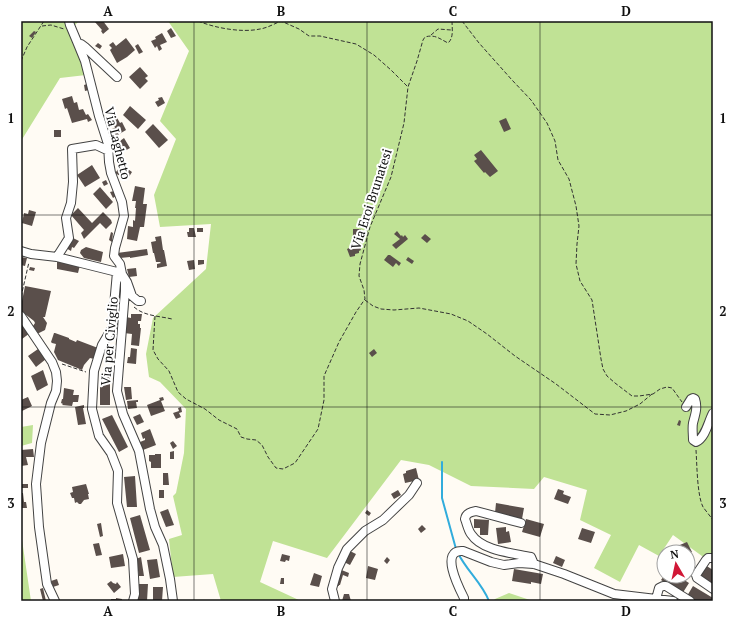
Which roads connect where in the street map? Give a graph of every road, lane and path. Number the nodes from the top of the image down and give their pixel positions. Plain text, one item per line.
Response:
1 (44, 21) edge
2 (69, 21) edge
3 (198, 21) edge
4 (452, 21) edge
5 (462, 21) edge
6 (42, 26) junction
7 (67, 30) dead end
8 (452, 30) junction
9 (430, 35) junction
10 (78, 44) junction
11 (21, 61) edge
12 (117, 77) dead end
13 (408, 87) junction
14 (109, 151) junction
15 (21, 251) edge
16 (31, 254) junction
17 (57, 257) junction
18 (120, 273) junction
19 (21, 296) edge
20 (365, 299) junction
21 (141, 301) dead end
22 (21, 316) edge
23 (172, 319) dead end
24 (52, 361) junction
25 (94, 373) junction
26 (653, 394) junction
27 (686, 407) joint
28 (713, 413) edge
29 (696, 442) junction
30 (417, 484) dead end
31 (713, 520) edge
32 (520, 523) dead end
33 (713, 558) edge
34 (534, 564) junction
35 (713, 588) edge
36 (656, 599) junction
37 (55, 601) edge
38 (133, 601) edge
39 (173, 601) edge
40 (335, 601) edge
41 (464, 601) edge
42 (673, 601) edge
43 (690, 601) edge

1 - 6 path
2 - 10 street, Via Laghetto
3 - 13 path
4 - 8 path
5 - 26 path
6 - 7 path
6 - 11 path
8 - 9 path
8 - 9 path
9 - 13 path, Via Eroi Brunatesi
10 - 12 street
10 - 14 street, Via Laghetto
13 - 20 path, Via Eroi Brunatesi
14 - 17 street
14 - 18 street, Via Laghetto
15 - 16 street
16 - 17 street
16 - 19 path
17 - 18 street
18 - 21 street
18 - 25 street
18 - 39 street, Via per Civiglio
20 - 23 path
20 - 26 path
22 - 24 street
24 - 25 path
24 - 37 street
25 - 38 street
26 - 27 path
27 - 29 street
28 - 29 street
29 - 31 path
30 - 40 street
32 - 34 street
33 - 35 street
34 - 36 street
34 - 41 street
36 - 42 street
36 - 43 street

